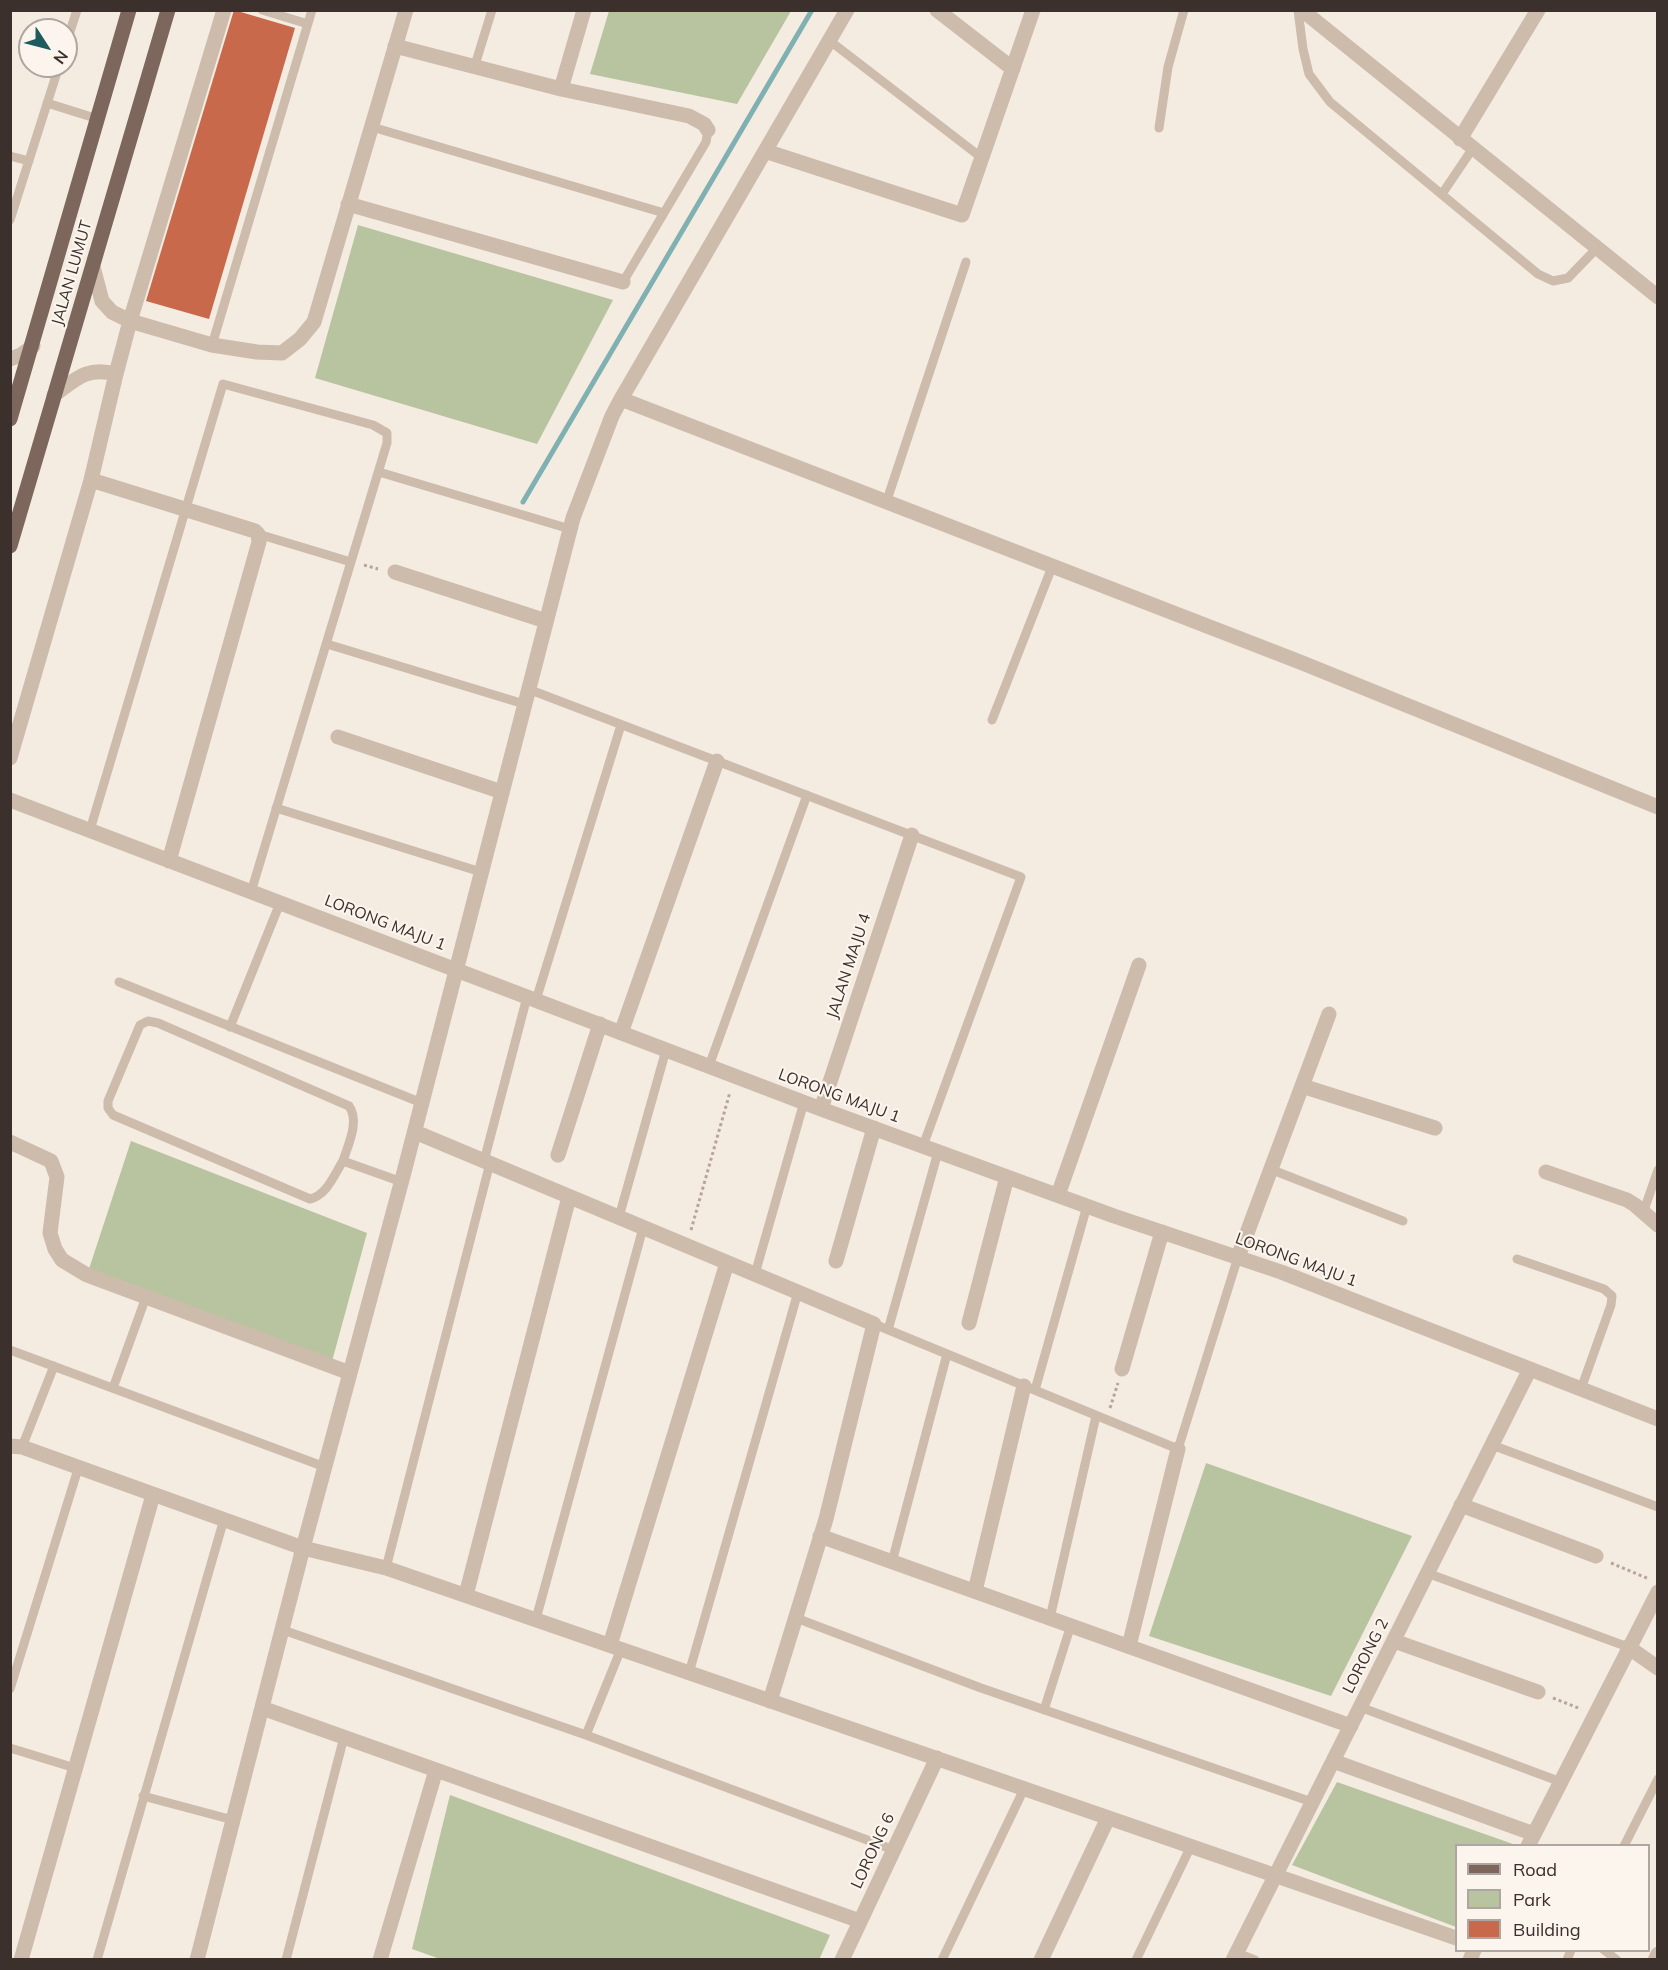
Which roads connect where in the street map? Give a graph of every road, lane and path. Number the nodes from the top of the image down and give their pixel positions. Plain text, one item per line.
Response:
1 (129, 10) edge
2 (168, 10) edge
3 (224, 10) edge
4 (262, 10) edge
5 (312, 10) edge
6 (406, 10) edge
7 (492, 10) edge
8 (584, 10) edge
9 (847, 10) edge
10 (937, 10) edge
11 (1033, 10) edge
12 (1184, 10) edge
13 (1300, 10) edge
14 (1538, 10) edge
15 (308, 24) junction
16 (830, 41) junction
17 (395, 46) junction
18 (475, 65) junction
19 (1013, 69) junction
20 (55, 78) edge
21 (561, 89) junction
22 (47, 104) junction
23 (98, 119) junction
24 (372, 127) junction
25 (1159, 128) dead end
26 (708, 130) joint
27 (1460, 139) junction
28 (1473, 148) junction
29 (765, 151) junction
30 (10, 156) edge
31 (982, 158) junction
32 (29, 161) junction
33 (1442, 194) junction
34 (348, 204) junction
35 (664, 213) junction
36 (10, 220) edge
37 (1597, 248) junction
38 (966, 262) dead end
39 (93, 267) junction
40 (623, 282) joint
41 (1658, 297) edge
42 (130, 321) junction
43 (212, 345) junction
44 (33, 346) junction
45 (10, 359) edge
46 (116, 374) junction
47 (54, 395) junction
48 (621, 399) junction
49 (11, 413) edge
50 (379, 472) junction
51 (91, 480) junction
52 (886, 503) junction
53 (184, 509) junction
54 (570, 529) junction
55 (258, 534) junction
56 (10, 546) edge
57 (351, 562) junction
58 (1052, 567) junction
59 (395, 572) joint
60 (546, 621) junction
61 (327, 644) junction
62 (528, 689) junction
63 (524, 704) junction
64 (992, 720) dead end
65 (621, 724) junction
66 (338, 737) dead end
67 (10, 758) edge
68 (717, 761) junction
69 (502, 792) junction
70 (807, 795) junction
71 (10, 800) edge
72 (1658, 807) edge
73 (276, 808) junction
74 (90, 830) junction
75 (912, 835) junction
76 (169, 861) junction
77 (481, 872) junction
78 (251, 892) junction
79 (280, 903) junction
80 (1139, 965) dead end
81 (456, 970) junction
82 (119, 982) dead end
83 (532, 998) junction
84 (1329, 1014) dead end
85 (600, 1024) junction
86 (230, 1027) junction
87 (621, 1032) junction
88 (666, 1050) junction
89 (709, 1066) junction
90 (735, 1076) junction
91 (1302, 1086) junction
92 (804, 1102) junction
93 (422, 1103) junction
94 (821, 1109) junction
95 (874, 1128) junction
96 (1435, 1128) dead end
97 (415, 1132) junction
98 (10, 1142) edge
99 (923, 1146) junction
100 (938, 1152) junction
101 (558, 1155) dead end
102 (343, 1161) junction
103 (487, 1162) junction
104 (1270, 1169) junction
105 (1658, 1170) edge
106 (1546, 1172) dead end
107 (1007, 1177) junction
108 (402, 1182) junction
109 (1058, 1195) junction
110 (569, 1197) junction
111 (1087, 1206) junction
112 (1643, 1213) junction
113 (619, 1217) junction
114 (1402, 1221) dead end
115 (1658, 1225) edge
116 (643, 1227) junction
117 (1162, 1232) junction
118 (687, 1246) junction
119 (1238, 1257) junction
120 (1516, 1259) dead end
121 (836, 1261) dead end
122 (727, 1263) junction
123 (755, 1274) junction
124 (798, 1293) junction
125 (146, 1297) junction
126 (969, 1323) dead end
127 (881, 1327) junction
128 (10, 1350) edge
129 (947, 1354) junction
130 (54, 1366) junction
131 (1122, 1369) joint
132 (1530, 1369) junction
133 (351, 1373) junction
134 (113, 1388) junction
135 (1029, 1388) junction
136 (1581, 1389) junction
137 (1096, 1416) junction
138 (1658, 1419) edge
139 (1106, 1420) junction
140 (1492, 1445) junction
141 (16, 1447) edge
142 (1178, 1449) junction
143 (325, 1467) junction
144 (78, 1468) junction
145 (153, 1495) junction
146 (1461, 1505) junction
147 (1658, 1507) edge
148 (224, 1519) junction
149 (820, 1536) junction
150 (303, 1548) junction
151 (1596, 1556) joint
152 (892, 1562) junction
153 (386, 1568) junction
154 (1427, 1573) junction
155 (1658, 1582) edge
156 (975, 1591) junction
157 (1658, 1592) edge
158 (466, 1595) junction
159 (796, 1618) junction
160 (1050, 1618) junction
161 (536, 1620) junction
162 (1071, 1625) junction
163 (283, 1630) junction
164 (1394, 1641) junction
165 (1129, 1646) junction
166 (616, 1647) junction
167 (1628, 1647) junction
168 (1658, 1668) edge
169 (689, 1673) junction
170 (10, 1689) edge
171 (1538, 1692) joint
172 (770, 1701) junction
173 (1360, 1707) junction
174 (262, 1708) junction
175 (1044, 1710) junction
176 (1596, 1715) junction
177 (1350, 1726) junction
178 (586, 1735) junction
179 (344, 1737) junction
180 (10, 1748) edge
181 (937, 1758) junction
182 (1333, 1761) junction
183 (75, 1768) junction
184 (436, 1770) junction
185 (1658, 1779) edge
186 (1560, 1782) junction
187 (1024, 1789) junction
188 (143, 1796) junction
189 (1312, 1802) junction
190 (1108, 1818) junction
191 (233, 1820) junction
192 (1531, 1840) edge
193 (1625, 1844) edge
194 (1191, 1846) junction
195 (894, 1850) junction
196 (1275, 1875) junction
197 (860, 1921) junction
198 (1455, 1938) edge
199 (1658, 1954) edge
200 (1235, 1956) edge
201 (21, 1959) edge
202 (97, 1959) edge
203 (197, 1959) edge
204 (286, 1959) edge
205 (383, 1959) edge
206 (842, 1959) edge
207 (942, 1959) edge
208 (1041, 1959) edge
209 (1136, 1959) edge
210 (1255, 1959) edge
211 (1655, 1959) edge

1 - 23 main road, JALAN LUMUT
2 - 39 main road, JALAN LUMUT
3 - 42 street
4 - 15 lane
5 - 15 lane
6 - 17 street
7 - 18 lane
8 - 21 street
9 - 16 street
10 - 19 street
11 - 19 street
12 - 25 lane
13 - 27 street
13 - 33 lane
14 - 27 street
15 - 43 lane
16 - 29 street
16 - 31 lane
17 - 18 street
17 - 24 street
18 - 21 street
19 - 31 street
20 - 22 lane
21 - 26 street
22 - 23 lane
22 - 32 lane
23 - 44 main road, JALAN LUMUT
24 - 34 street
24 - 35 lane
26 - 35 lane
27 - 28 street
28 - 33 lane
28 - 37 street
29 - 31 street
29 - 48 street
30 - 32 lane
32 - 36 lane
33 - 37 lane
34 - 40 street
34 - 43 street
35 - 40 lane
37 - 41 street
38 - 52 lane
39 - 42 street
39 - 47 main road, JALAN LUMUT
42 - 43 street
42 - 46 street
44 - 45 street
44 - 49 main road, JALAN LUMUT
46 - 47 street
46 - 51 street
47 - 56 main road, JALAN LUMUT
48 - 52 street
48 - 54 street
50 - 53 lane
50 - 54 lane
50 - 57 lane
51 - 53 street
51 - 67 street
52 - 58 street
53 - 55 street
53 - 74 lane
54 - 60 street
55 - 57 lane
55 - 76 street
57 - 59 path
57 - 61 lane
58 - 64 lane
58 - 72 street
59 - 60 street
60 - 62 street
61 - 63 lane
61 - 73 lane
62 - 63 street
62 - 65 lane
63 - 69 street
65 - 68 lane
65 - 83 lane
66 - 69 street
68 - 70 lane
68 - 87 street
69 - 77 street
70 - 75 lane
70 - 89 lane
71 - 74 street, LORONG MAJU 1
73 - 77 lane
73 - 78 lane
74 - 76 street, LORONG MAJU 1
75 - 94 street, JALAN MAJU 4
75 - 99 lane
76 - 78 street, LORONG MAJU 1
77 - 81 street
78 - 79 street, LORONG MAJU 1
79 - 81 street, LORONG MAJU 1
79 - 86 lane
80 - 109 street
81 - 83 street, LORONG MAJU 1
81 - 93 street
82 - 86 lane
83 - 85 street, LORONG MAJU 1
83 - 103 lane
84 - 91 street
85 - 87 street, LORONG MAJU 1
85 - 101 street
86 - 93 lane
87 - 88 street, LORONG MAJU 1
88 - 89 street, LORONG MAJU 1
88 - 113 lane
89 - 90 street, LORONG MAJU 1
90 - 92 street, LORONG MAJU 1
90 - 118 path
91 - 96 street
91 - 104 street
92 - 94 street, LORONG MAJU 1
92 - 123 lane
93 - 97 street
94 - 95 street, LORONG MAJU 1
95 - 99 street, LORONG MAJU 1
95 - 121 street
97 - 103 street
97 - 108 street
98 - 125 street
99 - 100 street, LORONG MAJU 1
100 - 107 street, LORONG MAJU 1
100 - 127 lane
102 - 102 lane
102 - 108 lane
103 - 110 street
103 - 153 lane
104 - 114 lane
104 - 119 street
105 - 112 lane
106 - 112 street
107 - 109 street, LORONG MAJU 1
107 - 126 street
108 - 133 street
109 - 111 street, LORONG MAJU 1
110 - 113 street
110 - 158 street
111 - 117 street, LORONG MAJU 1
111 - 135 lane
112 - 115 street
113 - 116 street
116 - 118 street
116 - 161 lane
117 - 119 street, LORONG MAJU 1
117 - 131 street
118 - 122 street
119 - 132 street, LORONG MAJU 1
119 - 142 lane
120 - 136 lane
122 - 123 street
122 - 166 street
123 - 124 street
124 - 127 street
124 - 169 lane
125 - 133 street
125 - 134 lane
127 - 129 lane
127 - 149 street
128 - 130 lane
129 - 135 lane
129 - 152 lane
130 - 134 lane
130 - 141 lane
131 - 139 path
132 - 136 street, LORONG MAJU 1
132 - 140 street, LORONG 2
133 - 143 street
134 - 143 lane
135 - 137 lane
135 - 156 street
136 - 138 street, LORONG MAJU 1
137 - 139 lane
137 - 160 lane
139 - 142 lane
140 - 146 street, LORONG 2
140 - 147 lane
141 - 144 street
142 - 165 street
143 - 150 street
144 - 145 street
144 - 170 lane
145 - 148 street
145 - 183 street
146 - 151 street
146 - 154 street, LORONG 2
148 - 150 street
148 - 188 lane
149 - 152 street
149 - 159 street
150 - 153 street
150 - 163 street
151 - 155 path
152 - 156 street
153 - 158 street
154 - 164 street, LORONG 2
154 - 167 lane
156 - 160 street
157 - 167 street
158 - 161 street
159 - 172 street
159 - 175 lane
160 - 162 street
161 - 166 street
162 - 165 street
162 - 175 lane
163 - 174 street
163 - 178 lane
164 - 171 street
164 - 173 street, LORONG 2
165 - 177 street
166 - 169 street
166 - 178 lane
167 - 168 street
167 - 176 street
169 - 172 street
171 - 176 path
172 - 181 street
173 - 177 street, LORONG 2
173 - 186 lane
174 - 179 street
174 - 191 street
175 - 189 lane
176 - 186 street
177 - 182 street, LORONG 2
178 - 195 lane
179 - 184 street
179 - 204 lane
180 - 183 lane
181 - 187 street
181 - 195 street, LORONG 6
182 - 189 street, LORONG 2
182 - 192 street
183 - 201 street
184 - 197 street
184 - 205 street
185 - 193 lane
186 - 192 street
187 - 190 street
187 - 207 lane
188 - 191 lane
188 - 202 lane
189 - 196 street, LORONG 2
190 - 194 street
190 - 208 street
191 - 203 street
194 - 196 street
194 - 209 lane
195 - 197 street, LORONG 6
196 - 198 street
196 - 200 street, LORONG 2
197 - 206 street, LORONG 6
199 - 211 street
200 - 210 lane

